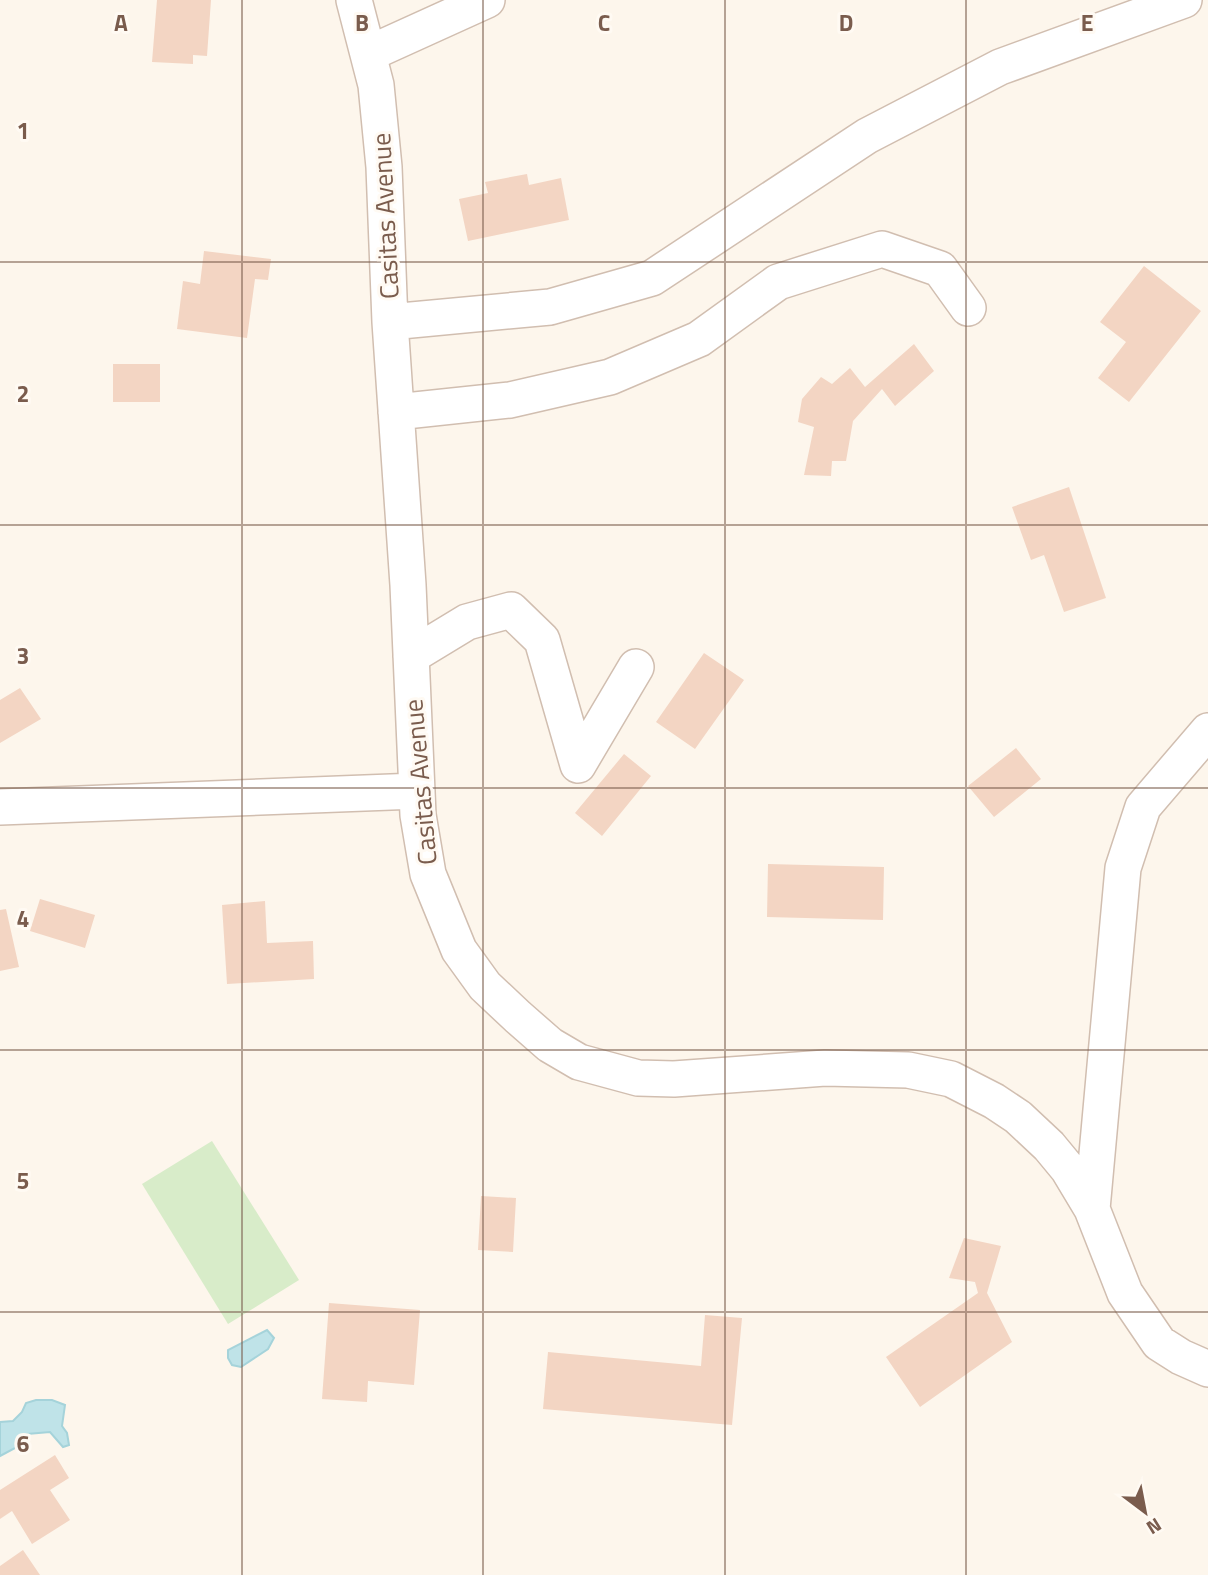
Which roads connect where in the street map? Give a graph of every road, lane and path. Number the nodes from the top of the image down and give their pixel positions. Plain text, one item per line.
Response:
1 (354, 0) edge
2 (487, 0) edge
3 (1184, 0) edge
4 (368, 54) junction
5 (968, 309) dead end
6 (390, 322) junction
7 (396, 412) junction
8 (411, 656) junction
9 (636, 667) dead end
10 (1208, 731) edge
11 (417, 792) junction
12 (0, 807) edge
13 (1092, 1209) junction
14 (1208, 1368) edge

1 - 4 street, Casitas Avenue
2 - 4 street
3 - 6 street
4 - 6 street, Casitas Avenue
5 - 7 street
6 - 7 street, Casitas Avenue
7 - 8 street, Casitas Avenue
8 - 9 street
8 - 11 street, Casitas Avenue
10 - 13 street
11 - 12 street
11 - 13 street, Casitas Avenue
13 - 14 street

